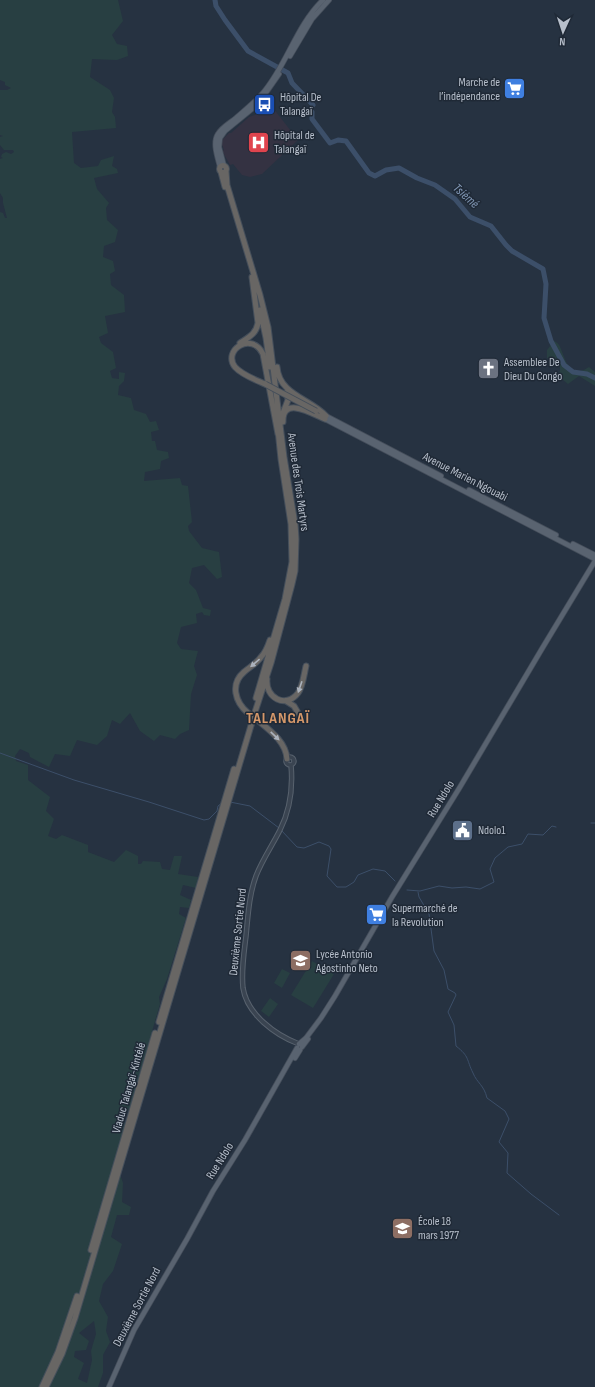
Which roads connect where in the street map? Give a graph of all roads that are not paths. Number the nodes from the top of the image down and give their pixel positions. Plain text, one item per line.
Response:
1 (323, 0) edge
2 (328, 0) edge
3 (280, 69) junction
4 (223, 169) junction
5 (252, 277) junction
6 (260, 295) junction
7 (241, 344) junction
8 (284, 386) junction
9 (283, 416) junction
10 (326, 418) junction
11 (278, 435) junction
12 (287, 471) junction
13 (595, 555) edge
14 (595, 560) edge
15 (279, 617) junction
16 (271, 663) junction
17 (306, 666) dead end
18 (286, 701) junction
19 (301, 718) dead end
20 (287, 759) junction
21 (291, 765) junction
22 (229, 793) junction
23 (299, 1047) junction
24 (188, 1239) joint
25 (42, 1387) edge
26 (46, 1387) edge
27 (109, 1387) edge

1 - 3 main road, Avenue des Trois Martyrs
2 - 3 main road, Avenue des Trois Martyrs
3 - 4 main road, Avenue des Trois Martyrs
4 - 5 highway, Avenue des Trois Martyrs
4 - 6 highway, Avenue des Trois Martyrs
5 - 7 highway
5 - 11 highway, Avenue des Trois Martyrs
6 - 8 highway
6 - 12 highway, Avenue des Trois Martyrs
7 - 10 highway, bridge
7 - 11 highway
8 - 9 highway
8 - 10 highway
9 - 10 highway
9 - 12 highway
10 - 13 main road, Avenue Marien Ngouabi
10 - 14 main road
11 - 15 highway, Avenue des Trois Martyrs
12 - 16 highway, Avenue des Trois Martyrs
14 - 23 main road, Rue Ndolo
15 -> 20 highway, bridge
15 - 22 highway, Avenue des Trois Martyrs
16 - 18 highway
16 - 22 highway, Avenue des Trois Martyrs
17 -> 18 highway
18 - 19 highway
20 - 21 street
20 - 21 street
21 - 23 street, Deuxième Sortie Nord
22 - 25 highway, Viaduc Talangaï-Kintélé
22 - 26 highway, Viaduc Talangaï-Kintélé
23 - 24 main road, Rue Ndolo
24 - 27 main road, Deuxième Sortie Nord

